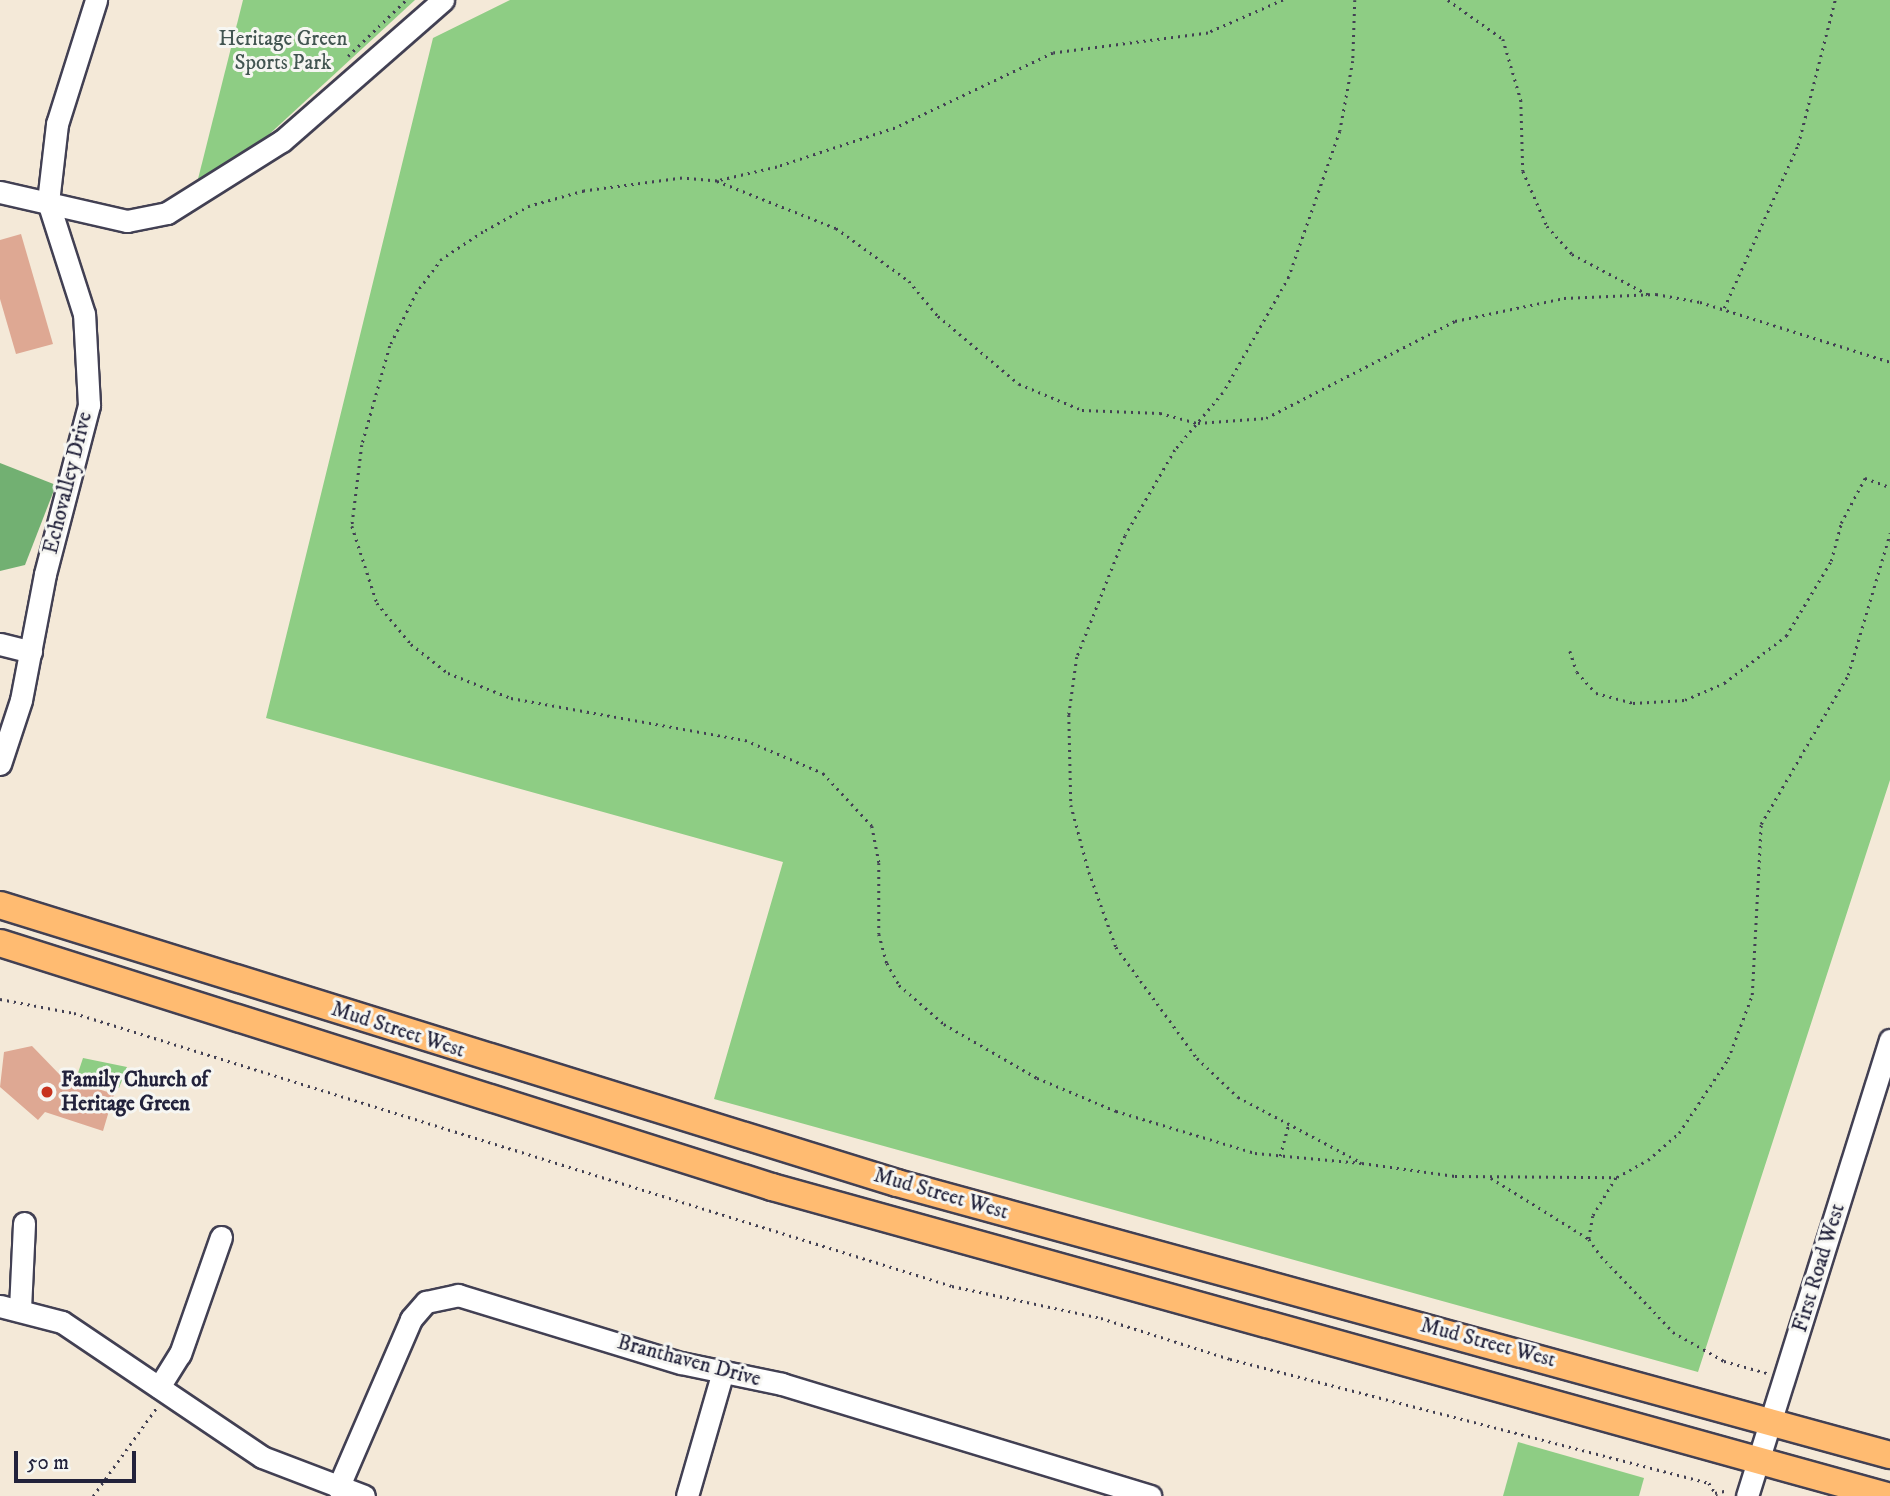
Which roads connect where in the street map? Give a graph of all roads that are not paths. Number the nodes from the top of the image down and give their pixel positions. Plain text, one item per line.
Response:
1 (96, 0) edge
2 (443, 0) edge
3 (0, 192) edge
4 (48, 202) junction
5 (0, 644) edge
6 (31, 652) junction
7 (0, 764) edge
8 (0, 905) edge
9 (0, 943) edge
10 (1890, 1040) edge
11 (24, 1223) dead end
12 (221, 1237) dead end
13 (10, 1307) edge
14 (723, 1371) junction
15 (164, 1390) junction
16 (1771, 1419) junction
17 (1890, 1455) edge
18 (1758, 1457) junction
19 (338, 1488) junction
20 (364, 1496) edge
21 (687, 1496) edge
22 (1150, 1496) edge
23 (1747, 1496) edge
24 (1887, 1496) edge

1 - 4 street, Echovalley Drive
2 - 4 street
3 - 4 street
4 - 6 street, Echovalley Drive
5 - 6 street
6 - 7 street, Echovalley Drive
8 - 16 main road, Mud Street West
9 - 18 main road, Mud Street West
10 - 16 street, First Road West
11 - 13 street
12 - 15 street
13 - 15 street
14 - 19 street, Branthaven Drive
14 - 21 street
14 - 22 street, Branthaven Drive
15 - 19 street
16 - 17 main road, Mud Street West
16 - 18 street, First Road West
18 - 23 street, First Road West
18 - 24 main road, Mud Street West
19 - 20 street

